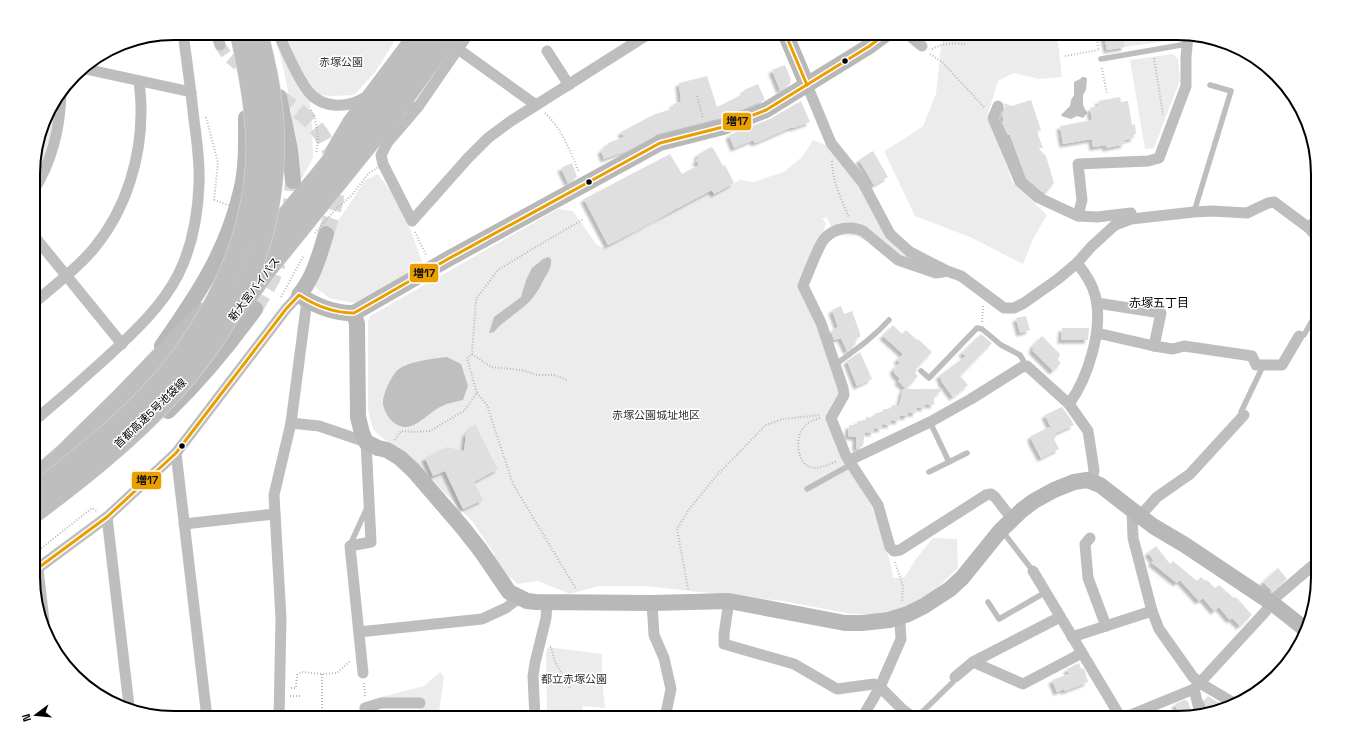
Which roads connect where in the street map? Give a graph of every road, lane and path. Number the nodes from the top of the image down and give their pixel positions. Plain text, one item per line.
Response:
1 (184, 40) edge
2 (219, 40) edge
3 (233, 40) edge
4 (242, 40) edge
5 (260, 40) edge
6 (265, 40) edge
7 (282, 40) edge
8 (409, 40) edge
9 (425, 40) edge
10 (638, 40) edge
11 (788, 40) edge
12 (878, 40) edge
13 (915, 40) edge
14 (1151, 40) edge
15 (1185, 40) edge
16 (1187, 40) edge
17 (455, 41) edge
18 (220, 44) tunnel mouth
19 (966, 44) dead end
20 (922, 46) dead end
21 (1099, 50) dead end
22 (1152, 50) junction
23 (546, 51) dead end
24 (1065, 56) dead end
25 (1101, 59) dead end
26 (90, 70) edge
27 (139, 81) junction
28 (569, 85) junction
29 (807, 85) junction
30 (1210, 85) dead end
31 (191, 92) junction
32 (367, 96) junction
33 (697, 96) dead end
34 (61, 103) edge
35 (193, 105) junction
36 (536, 105) junction
37 (418, 106) junction
38 (993, 108) joint
39 (393, 113) junction
40 (1163, 115) dead end
41 (552, 119) dead end
42 (705, 123) dead end
43 (831, 144) junction
44 (383, 164) junction
45 (40, 178) edge
46 (305, 181) junction
47 (584, 185) junction
48 (214, 200) dead end
49 (286, 203) dead end
50 (1194, 212) junction
51 (1157, 215) junction
52 (1078, 216) junction
53 (584, 219) dead end
54 (844, 228) junction
55 (1309, 228) edge
56 (415, 230) dead end
57 (319, 237) joint
58 (40, 244) edge
59 (305, 252) dead end
60 (429, 260) dead end
61 (1077, 263) junction
62 (947, 271) junction
63 (66, 276) junction
64 (984, 294) junction
65 (40, 298) edge
66 (280, 298) dead end
67 (303, 298) junction
68 (1097, 303) junction
69 (255, 308) tunnel mouth
70 (354, 314) junction
71 (889, 320) dead end
72 (1311, 322) edge
73 (982, 329) junction
74 (1096, 332) junction
75 (1299, 336) joint
76 (122, 344) junction
77 (1154, 346) junction
78 (472, 354) junction
79 (836, 364) junction
80 (1024, 366) junction
81 (1263, 366) junction
82 (921, 371) dead end
83 (567, 380) dead end
84 (477, 393) junction
85 (121, 398) junction
86 (1069, 404) junction
87 (1244, 415) joint
88 (40, 416) edge
89 (832, 416) junction
90 (930, 422) junction
91 (291, 423) junction
92 (149, 428) junction
93 (366, 442) junction
94 (388, 450) junction
95 (176, 453) junction
96 (967, 453) dead end
97 (850, 460) junction
98 (949, 462) junction
99 (929, 472) dead end
100 (40, 475) edge
101 (1092, 481) junction
102 (40, 489) edge
103 (807, 490) dead end
104 (369, 504) junction
105 (40, 508) edge
106 (1136, 513) junction
107 (275, 514) junction
108 (107, 517) junction
109 (40, 518) edge
110 (1012, 519) junction
111 (184, 524) junction
112 (1000, 531) junction
113 (1090, 538) dead end
114 (350, 546) junction
115 (40, 549) edge
116 (894, 551) junction
117 (40, 567) edge
118 (1311, 567) edge
119 (1033, 571) joint
120 (903, 586) dead end
121 (1046, 592) junction
122 (580, 595) dead end
123 (519, 598) junction
124 (729, 601) junction
125 (547, 602) junction
126 (690, 602) junction
127 (988, 602) dead end
128 (652, 603) junction
129 (1272, 604) junction
130 (1152, 611) junction
131 (898, 617) junction
132 (1060, 617) junction
133 (1106, 626) junction
134 (1302, 626) edge
135 (359, 632) junction
136 (1072, 637) junction
137 (538, 646) junction
138 (1082, 653) junction
139 (353, 658) dead end
140 (973, 662) junction
141 (363, 673) joint
142 (322, 674) junction
143 (954, 680) joint
144 (1197, 686) junction
145 (880, 687) junction
146 (293, 688) dead end
147 (570, 688) dead end
148 (1229, 701) edge
149 (129, 703) edge
150 (420, 703) dead end
151 (1200, 709) edge
152 (205, 711) edge
153 (279, 711) edge
154 (322, 711) edge
155 (365, 711) edge
156 (368, 711) edge
157 (535, 711) edge
158 (667, 711) edge
159 (866, 711) edge
160 (905, 711) edge
161 (922, 711) edge
162 (1118, 711) edge
163 (1138, 711) edge

1 - 31 street
2 - 18 street
3 - 85 street
4 - 102 highway, 首都高速5号池袋線, bridge
5 - 105 highway, 首都高速5号池袋線, bridge
6 - 46 street
7 - 32 street
8 - 32 street
9 - 46 highway, 新大宮バイパス
10 - 28 street
11 - 29 street
12 - 29 street
13 - 20 street
14 - 22 path
15 - 22 lane
16 - 52 street
17 - 36 street
17 - 37 street
17 - 39 highway, 新大宮バイパス
19 - 38 path
21 - 24 path
22 - 25 lane
22 - 40 path
23 - 28 street
26 - 27 street
27 - 31 street
27 - 63 street
28 - 36 street
29 - 43 street
29 - 47 street
30 - 50 lane
31 - 35 street
32 - 46 street
33 - 42 path
34 - 45 street
35 - 48 path
35 - 76 street
36 - 44 street
37 - 39 street
37 - 44 street
38 - 52 street
39 - 92 highway, 新大宮バイパス
41 - 47 path
43 - 54 path
43 - 62 street
44 - 57 path, bridge
46 - 49 path, bridge
46 - 85 highway, 新大宮バイパス
47 - 70 street
50 - 51 street
50 - 55 street
51 - 52 street
51 - 61 street
53 - 78 path
54 - 62 street
54 - 79 street
56 - 60 path
57 - 67 street
58 - 63 street
59 - 66 path
61 - 64 street
61 - 68 street
62 - 64 street
63 - 65 street
63 - 76 street
64 - 73 path
67 - 70 street
67 - 91 street
67 - 95 street
68 - 74 street
68 - 77 street
69 - 92 street
70 - 93 street
71 - 79 lane
72 - 75 lane
73 - 80 lane
73 - 82 lane
74 - 77 street
74 - 86 street
75 - 81 street
76 - 88 street
77 - 81 street
78 - 83 path
78 - 84 path
79 - 89 street
80 - 86 street
80 - 90 street
81 - 87 lane
84 - 94 path
84 - 122 path
85 - 100 highway, 新大宮バイパス
86 - 101 street
87 - 106 street
89 - 97 street
89 - 97 path
89 - 126 path
90 - 97 street
90 - 98 lane
91 - 93 street
91 - 107 street
92 - 109 highway, 新大宮バイパス
93 - 94 street
93 - 104 street
94 - 123 street
95 - 108 street
95 - 111 street
96 - 98 lane
97 - 103 lane
97 - 116 street
98 - 99 lane
101 - 106 street
101 - 110 street
104 - 114 lane
104 - 114 street
106 - 129 street
106 - 130 street
107 - 111 street
107 - 153 street
108 - 115 path
108 - 117 street
108 - 149 street
110 - 112 street
110 - 116 street
111 - 152 street
112 - 119 lane
112 - 131 street
113 - 133 street
114 - 135 street
116 - 120 path
118 - 129 street
119 - 121 street
121 - 127 lane
121 - 132 street
123 - 125 street
123 - 135 street
124 - 126 street
124 - 131 street
124 - 145 street
125 - 128 street
125 - 137 street
126 - 128 street
128 - 158 street
129 - 134 street
129 - 144 street
130 - 133 street
130 - 144 street
131 - 145 street
132 - 136 street
132 - 140 street
133 - 136 street
135 - 141 street
136 - 138 street
137 - 147 path
137 - 157 street
138 - 140 street
138 - 162 street
139 - 142 path
140 - 143 street
141 - 155 path
142 - 146 path
142 - 154 path
143 - 161 lane
144 - 148 street
144 - 151 street
144 - 163 street
145 - 159 street
145 - 160 street
150 - 156 street

